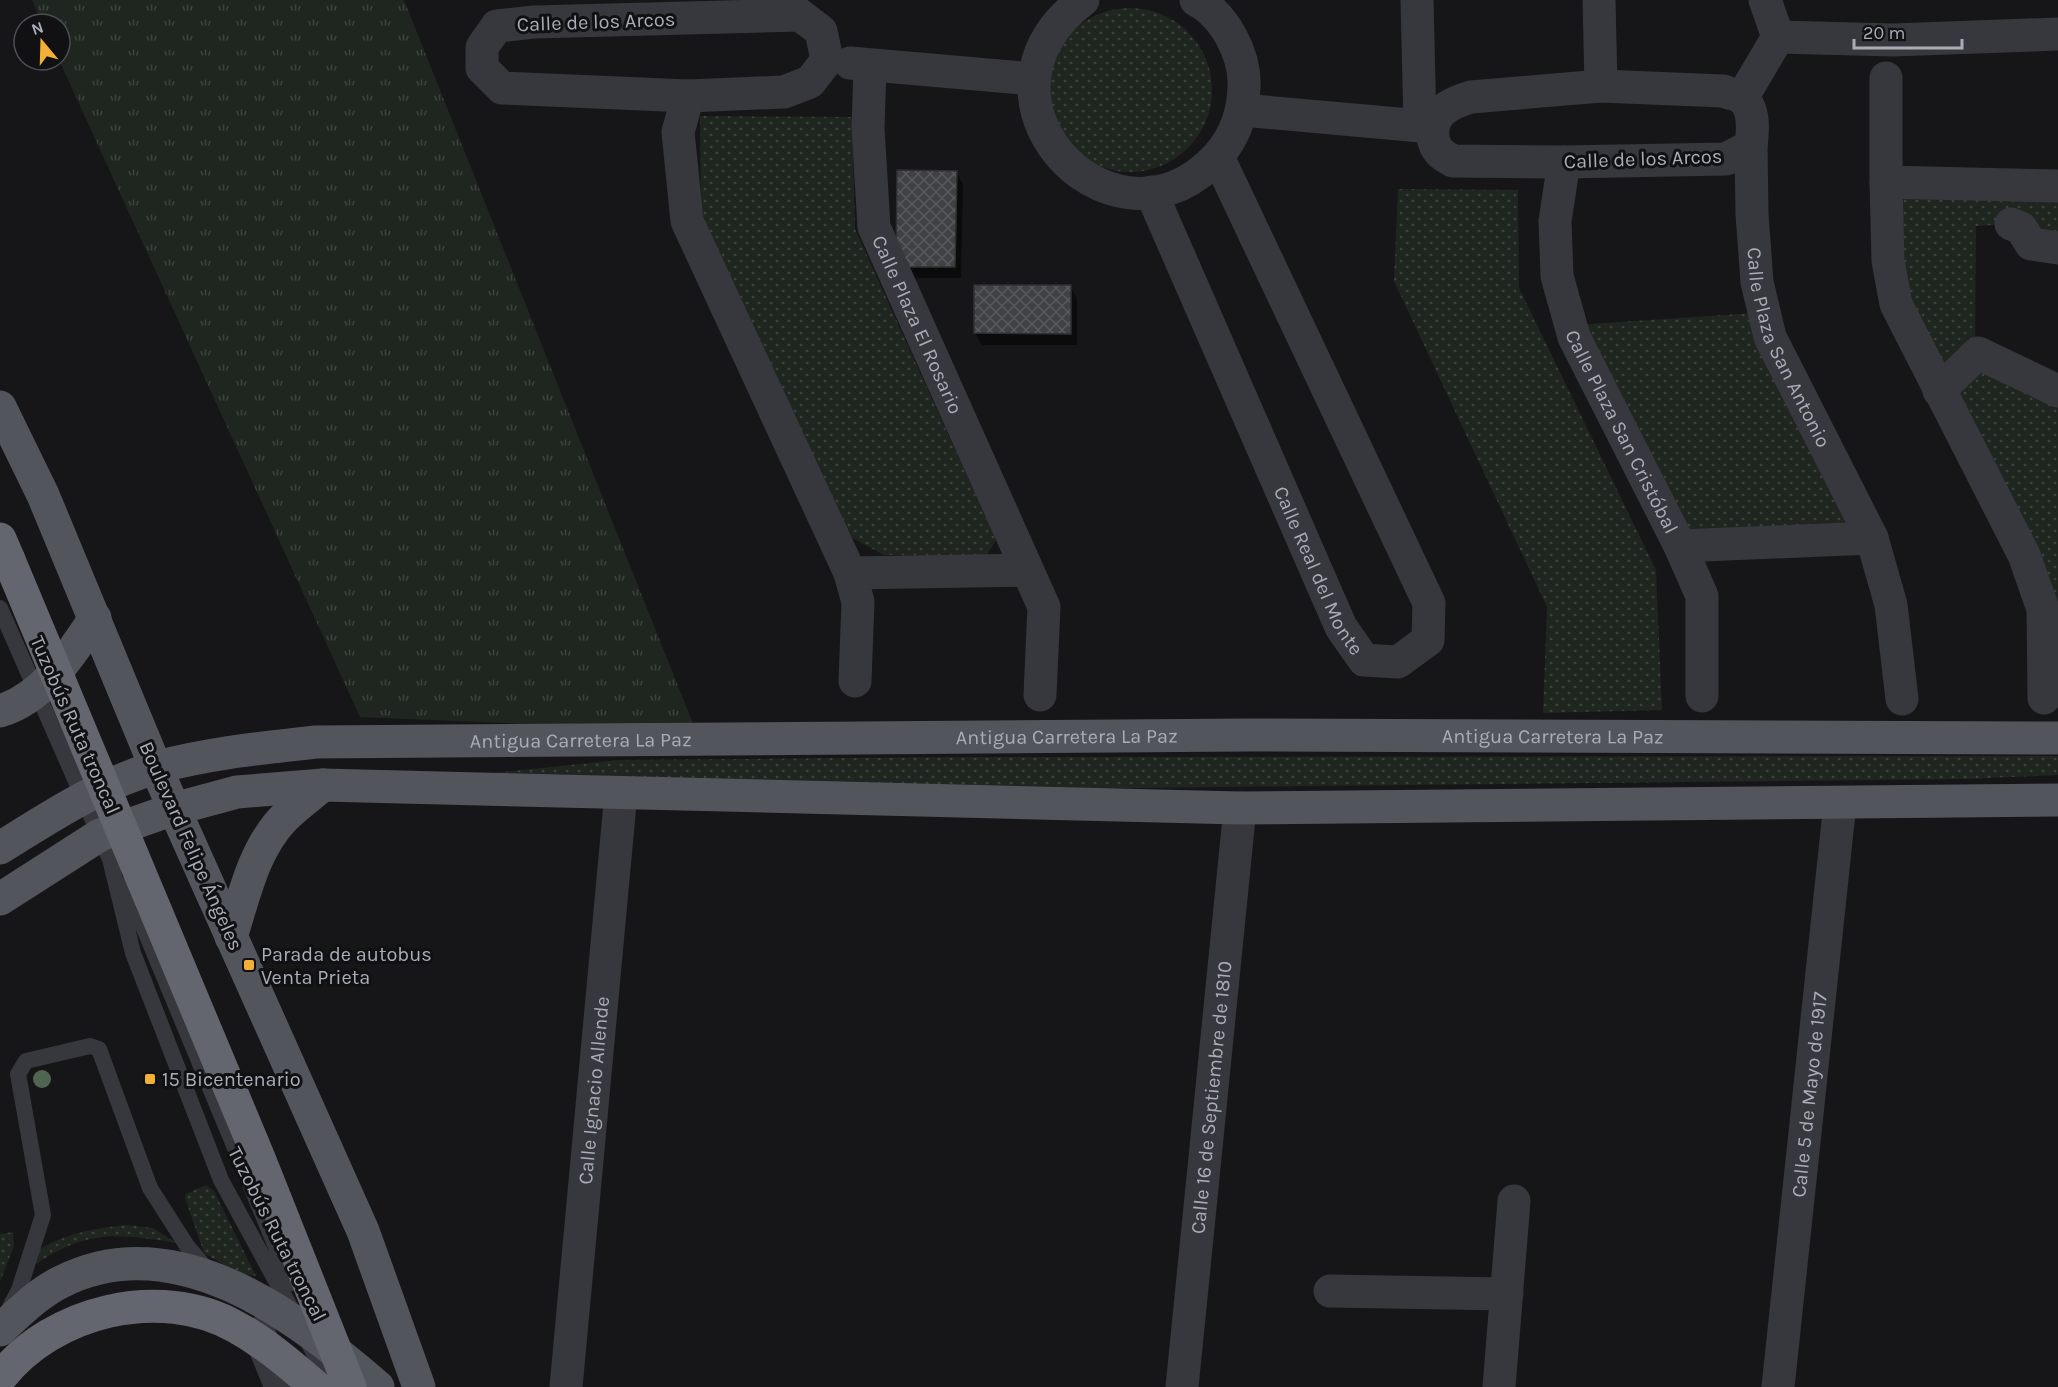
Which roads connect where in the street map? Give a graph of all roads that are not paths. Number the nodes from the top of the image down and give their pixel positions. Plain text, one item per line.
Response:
1 (1196, 0) edge
2 (1417, 0) edge
3 (1599, 0) edge
4 (1765, 0) edge
5 (1069, 5) edge
6 (534, 11) edge
7 (2058, 34) edge
8 (1778, 37) junction
9 (827, 60) junction
10 (870, 66) junction
11 (1886, 78) dead end
12 (1034, 79) junction
13 (1601, 86) junction
14 (688, 96) junction
15 (1742, 98) junction
16 (1242, 110) junction
17 (1426, 126) junction
18 (1751, 146) junction
19 (1218, 157) junction
20 (1564, 162) junction
21 (1886, 182) junction
22 (2058, 186) edge
23 (1151, 192) junction
24 (2011, 224) dead end
25 (2058, 248) edge
26 (1939, 391) junction
27 (2058, 391) edge
28 (0, 407) edge
29 (1872, 538) junction
30 (0, 539) edge
31 (1680, 546) junction
32 (1026, 570) junction
33 (850, 573) junction
34 (0, 608) edge
35 (95, 618) junction
36 (855, 681) dead end
37 (38, 691) junction
38 (1040, 695) dead end
39 (1702, 696) dead end
40 (2044, 698) dead end
41 (1902, 699) dead end
42 (0, 711) edge
43 (2058, 738) edge
44 (156, 768) junction
45 (323, 785) junction
46 (621, 793) junction
47 (84, 797) junction
48 (2058, 800) edge
49 (1840, 802) junction
50 (174, 808) junction
51 (1240, 808) junction
52 (105, 847) junction
53 (0, 848) edge
54 (0, 899) edge
55 (231, 937) junction
56 (1514, 1201) dead end
57 (230, 1287) junction
58 (1330, 1291) dead end
59 (1507, 1294) junction
60 (0, 1327) edge
61 (307, 1331) junction
62 (0, 1378) edge
63 (281, 1387) edge
64 (316, 1387) edge
65 (332, 1387) edge
66 (350, 1387) edge
67 (378, 1387) edge
68 (419, 1387) edge
69 (566, 1387) edge
70 (1182, 1387) edge
71 (1499, 1387) edge
72 (1778, 1387) edge

1 - 16 street
2 - 17 street
3 - 13 street
4 - 8 street
5 - 12 street
6 - 9 street, Calle de los Arcos
6 - 14 street, Calle de los Arcos
7 - 8 street
8 - 15 street
9 - 10 street
9 - 14 street, Calle de los Arcos
10 - 12 street
10 - 32 street, Calle Plaza El Rosario
11 - 21 street
12 - 23 street
13 - 15 street
13 - 17 street
14 - 33 street
15 - 18 street
16 - 17 street
16 - 19 street
17 - 20 street, Calle de los Arcos
18 - 20 street, Calle de los Arcos
18 - 29 street, Calle Plaza San Antonio
19 - 23 street
19 - 23 street, Calle Real del Monte
20 - 31 street, Calle Plaza San Cristóbal
21 - 22 street
21 - 26 street
24 - 25 street
26 - 27 street
26 - 40 street
28 - 35 main road, Boulevard Felipe Ángeles
29 - 31 street
29 - 41 street, Calle Plaza San Antonio
30 - 66 highway, bridge
31 - 39 street, Calle Plaza San Cristóbal
32 - 33 street
32 - 38 street, Calle Plaza El Rosario
33 - 36 street
34 - 37 lane, Tuzobús Ruta troncal
35 - 37 main road
35 - 44 main road, Boulevard Felipe Ángeles
37 - 42 main road
37 - 47 lane, Tuzobús Ruta troncal
43 - 44 main road, Antigua Carretera La Paz
44 - 47 main road, Antigua Carretera La Paz
44 - 50 main road, Boulevard Felipe Ángeles
45 - 46 main road
45 - 50 main road
45 - 55 main road
46 - 51 main road
46 - 69 street, Calle Ignacio Allende
47 - 52 lane, Tuzobús Ruta troncal
47 - 53 main road, Antigua Carretera La Paz
48 - 49 main road
49 - 51 main road
49 - 72 street, Calle 5 de Mayo de 1917
50 - 52 main road
50 - 55 main road, Boulevard Felipe Ángeles
51 - 70 street, Calle 16 de Septiembre de 1810
52 - 54 main road
52 - 61 lane, Tuzobús Ruta troncal
52 - 61 lane, Tuzobús Ruta troncal
55 - 68 main road, Boulevard Felipe Ángeles
56 - 59 street
57 - 60 main road
57 - 60 lane
57 - 61 main road
57 - 63 street
58 - 59 street
59 - 71 street
61 - 65 lane, Tuzobús Ruta troncal
61 - 67 main road
62 - 64 highway, bridge

